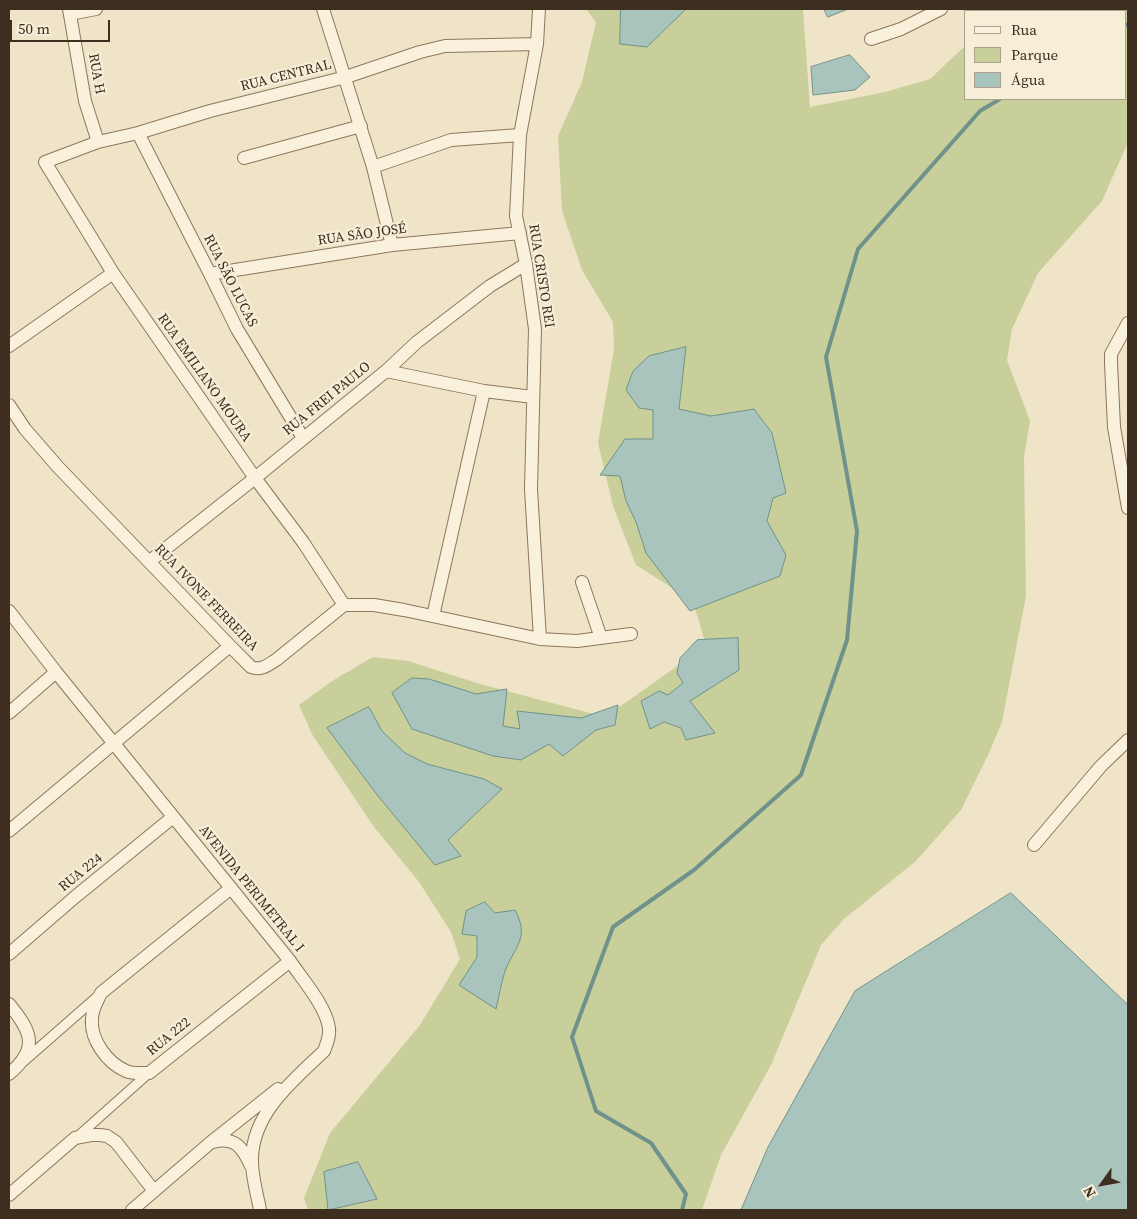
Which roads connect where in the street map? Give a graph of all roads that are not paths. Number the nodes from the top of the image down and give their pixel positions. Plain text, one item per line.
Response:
1 (96, 9) edge
2 (323, 9) edge
3 (538, 9) edge
4 (941, 9) edge
5 (70, 11) edge
6 (871, 39) dead end
7 (537, 44) junction
8 (346, 77) junction
9 (361, 126) junction
10 (138, 133) junction
11 (520, 135) junction
12 (98, 142) junction
13 (244, 158) dead end
14 (45, 162) joint
15 (373, 167) junction
16 (520, 233) junction
17 (392, 245) junction
18 (526, 264) junction
19 (113, 273) junction
20 (210, 274) junction
21 (1128, 323) edge
22 (9, 346) edge
23 (386, 371) junction
24 (484, 391) junction
25 (532, 397) junction
26 (9, 405) edge
27 (303, 438) junction
28 (255, 478) junction
29 (1128, 508) edge
30 (150, 561) junction
31 (582, 582) dead end
32 (344, 605) junction
33 (9, 610) edge
34 (434, 616) junction
35 (631, 634) dead end
36 (601, 638) junction
37 (540, 640) junction
38 (230, 646) junction
39 (56, 672) junction
40 (9, 713) edge
41 (1128, 740) edge
42 (114, 743) junction
43 (173, 817) junction
44 (9, 831) edge
45 (1034, 845) dead end
46 (231, 888) junction
47 (9, 954) edge
48 (290, 961) junction
49 (101, 994) junction
50 (9, 1004) edge
51 (320, 1054) junction
52 (19, 1065) junction
53 (149, 1073) junction
54 (9, 1074) edge
55 (76, 1138) junction
56 (210, 1143) junction
57 (252, 1169) junction
58 (154, 1191) junction
59 (9, 1195) edge
60 (132, 1210) edge
61 (260, 1210) edge

1 - 5 street
2 - 8 street
3 - 7 street, RUA CRISTO REI
4 - 6 street
5 - 12 street, RUA H
7 - 8 street, RUA CENTRAL
7 - 11 street, RUA CRISTO REI
8 - 9 street
8 - 10 street, RUA CENTRAL
9 - 13 street
9 - 15 street
10 - 12 street, RUA CENTRAL
10 - 20 street, RUA SÃO LUCAS
11 - 15 street
11 - 16 street, RUA CRISTO REI
12 - 14 street, RUA CENTRAL
14 - 19 street, RUA EMILIANO MOURA
15 - 17 street
16 - 17 street, RUA SÃO JOSÉ
16 - 18 street, RUA CRISTO REI
17 - 20 street, RUA SÃO JOSÉ
18 - 23 street, RUA FREI PAULO
18 - 25 street, RUA CRISTO REI
19 - 22 street
19 - 28 street, RUA EMILIANO MOURA
20 - 27 street, RUA SÃO LUCAS
21 - 29 street
23 - 24 street
23 - 27 street, RUA FREI PAULO
24 - 25 street
24 - 34 street
25 - 37 street, RUA CRISTO REI
26 - 30 street, RUA IVONE FERREIRA
27 - 28 street, RUA FREI PAULO
28 - 30 street, RUA FREI PAULO
28 - 32 street, RUA EMILIANO MOURA
30 - 38 street, RUA IVONE FERREIRA
31 - 36 street
32 - 34 street
32 - 38 street, RUA IVONE FERREIRA
33 - 39 street, AVENIDA PERIMETRAL I
34 - 37 street
35 - 36 street
36 - 37 street
38 - 42 street
39 - 40 street
39 - 42 street, AVENIDA PERIMETRAL I
41 - 45 street
42 - 43 street, AVENIDA PERIMETRAL I
42 - 44 street
43 - 46 street, AVENIDA PERIMETRAL I
43 - 47 street, RUA 224
46 - 48 street, AVENIDA PERIMETRAL I
46 - 49 street, RUA 222
48 - 51 street, AVENIDA PERIMETRAL I
48 - 53 street, RUA 222
49 - 52 street
49 - 53 street, RUA 222
50 - 52 street
51 - 56 street
51 - 57 street, AVENIDA PERIMETRAL I
52 - 54 street
53 - 55 street
55 - 58 street
55 - 59 street
56 - 57 street
56 - 58 street
57 - 61 street, AVENIDA PERIMETRAL I
58 - 60 street

